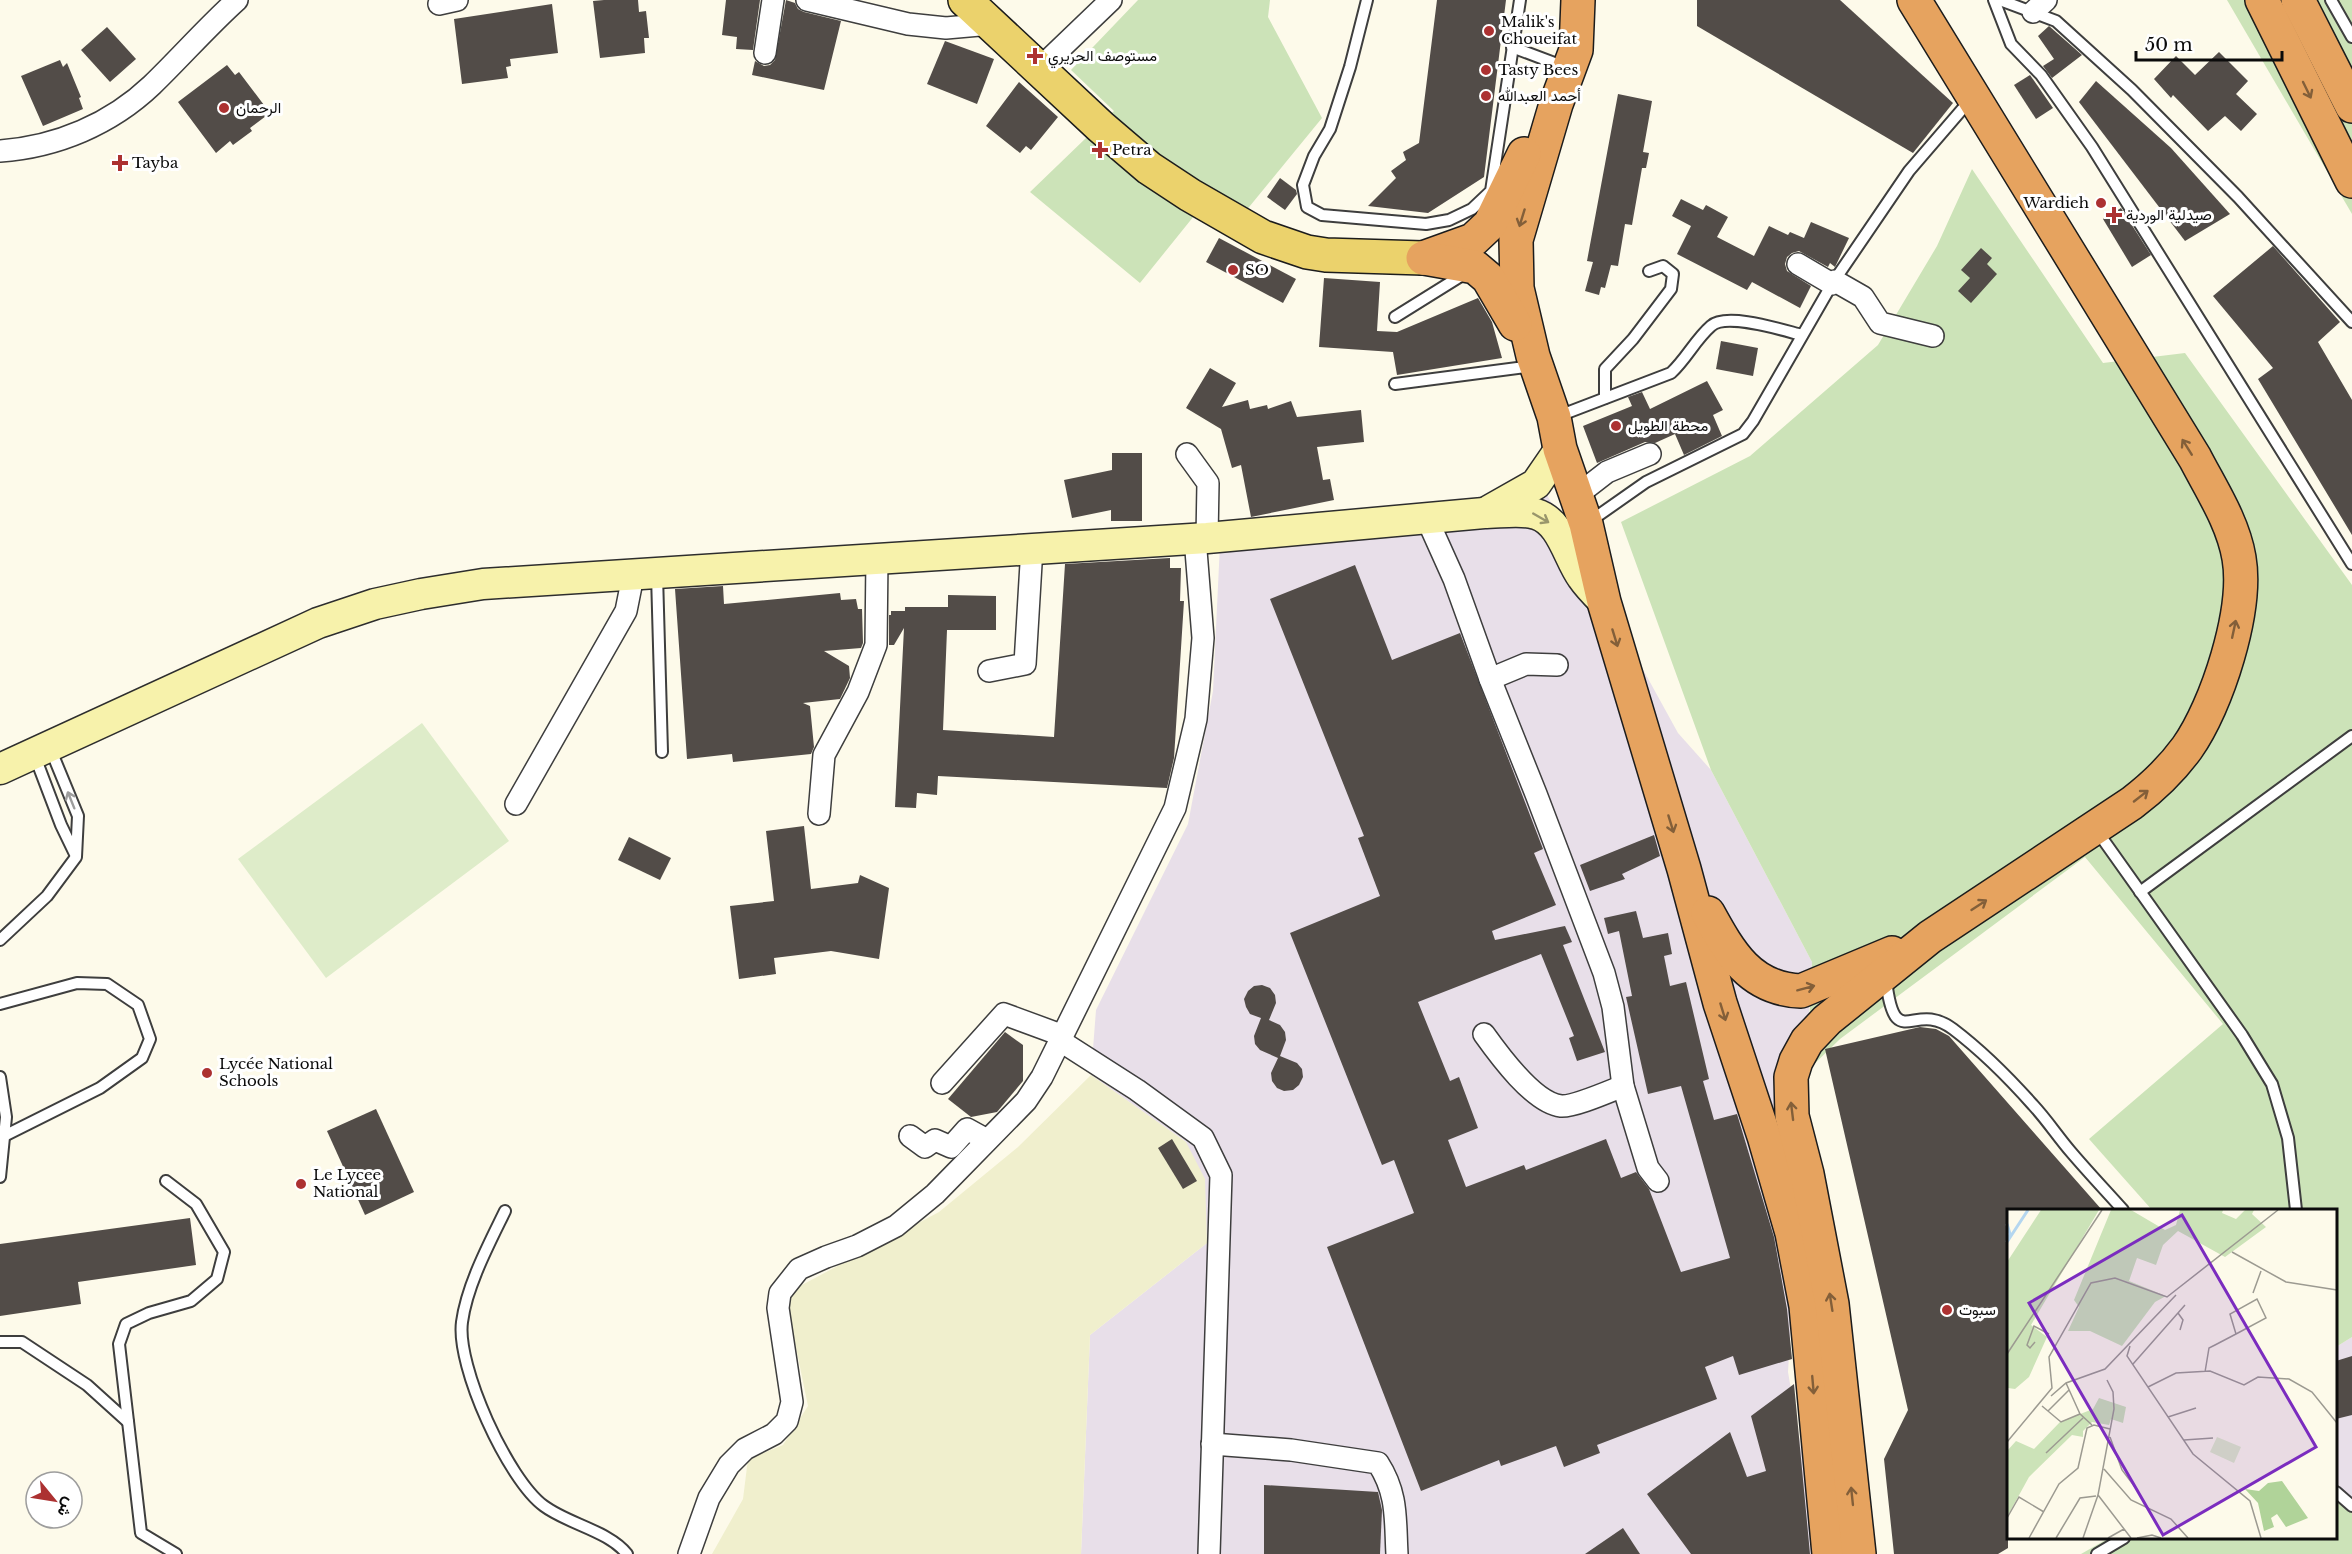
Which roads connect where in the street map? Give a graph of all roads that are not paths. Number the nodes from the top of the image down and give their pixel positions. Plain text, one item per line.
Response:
1 (237, 0) edge
2 (773, 0) edge
3 (807, 0) edge
4 (965, 0) edge
5 (1111, 0) edge
6 (1367, 0) edge
7 (1520, 0) edge
8 (1578, 0) edge
9 (1602, 0) edge
10 (1914, 0) edge
11 (1994, 0) edge
12 (2000, 0) edge
13 (2262, 0) edge
14 (2298, 0) edge
15 (2331, 0) edge
16 (2039, 6) edge
17 (992, 24) junction
18 (2352, 37) edge
19 (1512, 47) junction
20 (765, 53) dead end
21 (1572, 59) junction
22 (1038, 70) junction
23 (1973, 97) junction
24 (1556, 104) junction
25 (2352, 106) edge
26 (0, 151) edge
27 (2352, 181) edge
28 (1423, 258) junction
29 (1798, 264) dead end
30 (1475, 267) junction
31 (1649, 272) dead end
32 (1833, 282) junction
33 (1395, 316) dead end
34 (2352, 322) edge
35 (1802, 335) junction
36 (1933, 336) dead end
37 (1535, 361) junction
38 (1395, 384) dead end
39 (1605, 398) junction
40 (1554, 417) junction
41 (1560, 449) junction
42 (1187, 454) dead end
43 (1650, 454) dead end
44 (1581, 510) junction
45 (1484, 513) junction
46 (1427, 519) junction
47 (1201, 538) junction
48 (1032, 547) junction
49 (877, 558) junction
50 (2352, 564) edge
51 (645, 575) junction
52 (1604, 602) junction
53 (1557, 665) dead end
54 (989, 670) dead end
55 (1490, 679) junction
56 (2352, 736) edge
57 (42, 750) junction
58 (662, 752) dead end
59 (0, 769) edge
60 (516, 804) dead end
61 (819, 814) dead end
62 (2095, 828) junction
63 (76, 857) junction
64 (1684, 869) junction
65 (2140, 892) junction
66 (1930, 937) junction
67 (0, 940) edge
68 (1886, 972) junction
69 (0, 1004) edge
70 (1484, 1034) dead end
71 (1060, 1038) junction
72 (0, 1077) edge
73 (942, 1083) dead end
74 (1623, 1086) junction
75 (4, 1136) junction
76 (910, 1136) dead end
77 (987, 1140) junction
78 (0, 1178) edge
79 (166, 1181) dead end
80 (1658, 1181) dead end
81 (2122, 1209) edge
82 (2296, 1209) edge
83 (505, 1211) dead end
84 (0, 1342) edge
85 (128, 1422) junction
86 (1212, 1444) junction
87 (2337, 1493) edge
88 (2352, 1506) edge
89 (2122, 1539) edge
90 (176, 1554) edge
91 (627, 1554) edge
92 (689, 1554) edge
93 (1209, 1554) edge
94 (1397, 1554) edge
95 (1829, 1554) edge
96 (1859, 1554) edge
97 (2097, 1554) edge

1 - 26 street
2 - 20 street
3 - 17 street
4 - 17 main road
5 - 22 street
6 - 19 lane
7 - 19 lane
8 - 21 highway
9 - 21 highway
10 - 23 highway
11 - 50 lane
12 - 16 lane
13 -> 27 highway
14 - 25 highway
15 - 18 lane
16 - 34 lane
17 - 22 main road
19 - 21 lane
21 - 24 highway
22 - 28 main road
23 - 32 lane
62 -> 23 highway
24 - 28 highway
24 -> 37 highway
28 - 30 highway
29 - 32 street
30 - 33 lane
30 - 37 highway
31 - 39 lane
32 - 35 lane
32 - 36 street
35 - 39 lane
35 - 44 lane
37 - 38 lane
37 - 40 highway
39 - 40 lane
40 - 41 highway
41 - 44 highway
41 - 45 main road
42 - 47 street
43 - 44 street
44 - 52 highway
45 - 46 main road
45 -> 52 main road
46 - 47 main road
46 - 55 street
47 - 48 main road
47 - 71 street
48 - 49 main road
48 - 54 street
49 - 51 main road
49 - 61 street
51 - 57 main road
51 - 58 lane
51 - 60 street
52 -> 64 highway
53 - 55 street
55 - 74 street
56 - 65 lane
57 - 59 main road
57 - 63 lane
63 -> 57 lane
62 - 65 lane
66 -> 62 highway
63 - 67 lane
64 -> 66 highway
64 -> 95 highway
65 - 82 lane
66 - 68 highway
68 - 81 lane
96 -> 68 highway
69 - 75 lane
70 - 74 street
71 - 73 street
71 - 77 street
71 - 86 street
72 - 75 lane
74 - 80 street
75 - 78 lane
76 - 77 street
77 - 92 street
79 - 85 lane
83 - 91 lane
84 - 85 lane
85 - 90 lane
86 - 93 street
86 - 94 street
87 - 88 lane
89 - 97 lane

